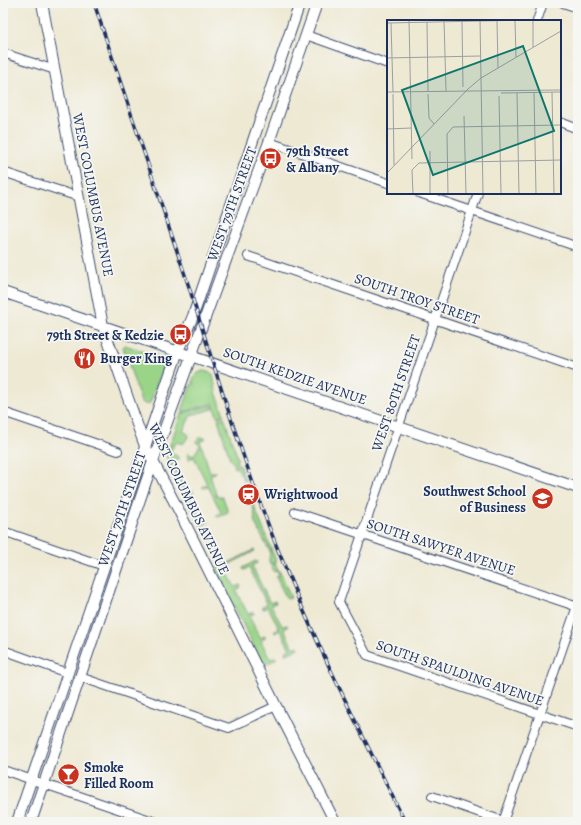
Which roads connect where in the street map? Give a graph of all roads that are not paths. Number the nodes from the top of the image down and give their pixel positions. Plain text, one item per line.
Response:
1 (42, 3) edge
2 (300, 3) edge
3 (316, 3) edge
4 (543, 3) edge
5 (563, 3) edge
6 (578, 8) edge
7 (537, 20) edge
8 (306, 35) junction
9 (3, 52) edge
10 (387, 64) edge
11 (55, 70) junction
12 (561, 122) edge
13 (578, 129) edge
14 (269, 142) junction
15 (3, 172) edge
16 (387, 183) edge
17 (421, 194) edge
18 (478, 194) edge
19 (79, 197) junction
20 (472, 211) junction
21 (578, 247) edge
22 (248, 256) dead end
23 (3, 292) edge
24 (435, 319) junction
25 (103, 326) junction
26 (178, 351) junction
27 (191, 356) junction
28 (578, 368) edge
29 (3, 412) edge
30 (399, 426) junction
31 (145, 446) junction
32 (118, 451) dead end
33 (153, 461) junction
34 (578, 488) edge
35 (295, 512) dead end
36 (3, 531) edge
37 (362, 535) junction
38 (104, 566) junction
39 (339, 602) joint
40 (578, 605) edge
41 (3, 650) edge
42 (67, 673) junction
43 (80, 677) junction
44 (276, 706) junction
45 (540, 714) junction
46 (578, 727) edge
47 (3, 770) edge
48 (31, 780) junction
49 (44, 784) junction
50 (432, 796) dead end
51 (17, 822) edge
52 (31, 822) edge
53 (156, 822) edge
54 (334, 822) edge
55 (504, 822) edge

1 - 11 main road, WEST COLUMBUS AVENUE
2 - 26 main road, WEST 79TH STREET
3 - 8 main road, WEST 79TH STREET
4 - 7 street
5 - 6 street
8 - 10 street
8 - 14 main road, WEST 79TH STREET
9 - 11 street
11 - 19 main road, WEST COLUMBUS AVENUE
12 - 13 street
14 - 16 street
14 - 27 main road, WEST 79TH STREET
15 - 19 street
17 - 20 street
18 - 20 street, WEST 80TH STREET
19 - 25 main road, WEST COLUMBUS AVENUE
20 - 21 street
20 - 24 street, WEST 80TH STREET
22 - 24 street, SOUTH TROY STREET
23 - 25 main road, SOUTH KEDZIE AVENUE
24 - 28 street, SOUTH TROY STREET
24 - 30 street, WEST 80TH STREET
25 - 26 main road, SOUTH KEDZIE AVENUE
25 - 31 main road, WEST COLUMBUS AVENUE
26 - 27 main road, SOUTH KEDZIE AVENUE
26 - 31 main road, WEST 79TH STREET
27 - 30 main road, SOUTH KEDZIE AVENUE
27 - 33 main road, WEST 79TH STREET
29 - 32 street
30 - 34 main road, SOUTH KEDZIE AVENUE
30 - 37 street, WEST 80TH STREET
31 - 33 main road, WEST COLUMBUS AVENUE
31 - 38 main road, WEST 79TH STREET
33 - 43 main road, WEST 79TH STREET
33 - 44 main road, WEST COLUMBUS AVENUE
35 - 37 street, SOUTH SAWYER AVENUE
36 - 38 street
37 - 39 street, WEST 80TH STREET
37 - 40 street, SOUTH SAWYER AVENUE
38 - 42 main road, WEST 79TH STREET
39 - 45 street, SOUTH SPAULDING AVENUE
40 - 45 street
41 - 42 street
42 - 48 main road, WEST 79TH STREET
43 - 44 street
43 - 49 main road, WEST 79TH STREET
44 - 54 main road, WEST COLUMBUS AVENUE
45 - 46 street, SOUTH SPAULDING AVENUE
45 - 55 street
47 - 48 street
48 - 49 street
48 - 51 main road, WEST 79TH STREET
49 - 52 main road, WEST 79TH STREET
49 - 53 street
50 - 55 street

